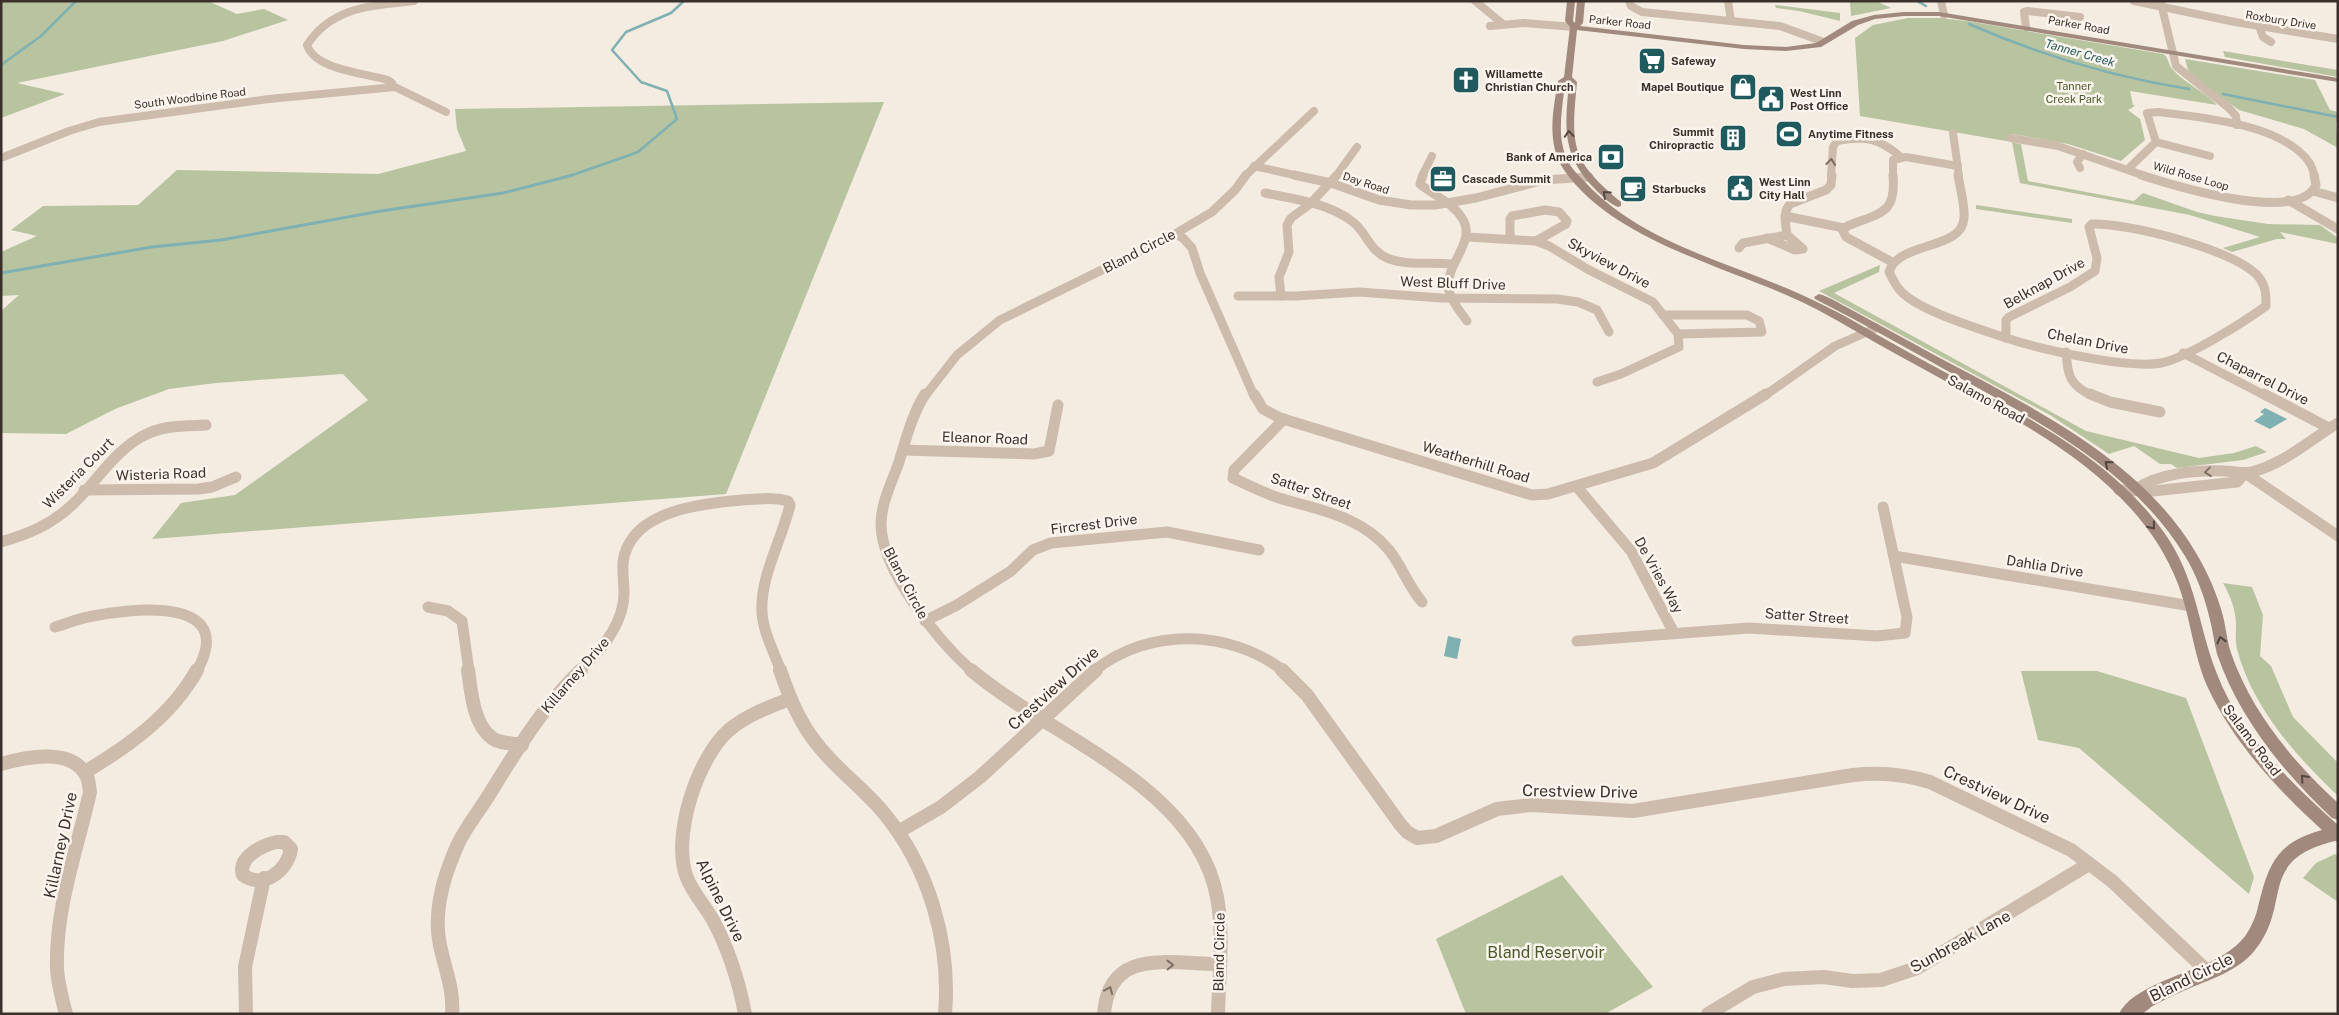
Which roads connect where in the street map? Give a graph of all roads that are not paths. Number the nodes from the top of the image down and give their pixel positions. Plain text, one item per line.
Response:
1 (414, 1) edge
2 (1475, 1) edge
3 (1571, 1) edge
4 (1581, 1) edge
5 (1629, 1) edge
6 (1728, 1) edge
7 (1941, 1) edge
8 (2134, 1) edge
9 (2162, 4) edge
10 (1944, 15) junction
11 (2080, 17) dead end
12 (1731, 21) junction
13 (1503, 24) junction
14 (1490, 26) dead end
15 (2259, 26) junction
16 (1574, 27) junction
17 (2026, 27) junction
18 (2338, 39) edge
19 (1821, 42) junction
20 (2271, 42) dead end
21 (2173, 52) junction
22 (1568, 78) junction
23 (2338, 80) edge
24 (387, 87) junction
25 (1314, 110) dead end
26 (446, 112) dead end
27 (2237, 125) junction
28 (1953, 133) dead end
29 (2012, 138) dead end
30 (2156, 142) junction
31 (1357, 147) dead end
32 (2083, 154) junction
33 (1432, 156) dead end
34 (2210, 156) dead end
35 (1901, 157) junction
36 (1, 158) edge
37 (1254, 166) junction
38 (1958, 166) junction
39 (2080, 168) dead end
40 (2128, 169) junction
41 (1589, 177) junction
42 (1578, 178) junction
43 (1332, 183) junction
44 (2313, 191) junction
45 (1265, 193) dead end
46 (2338, 198) edge
47 (2288, 200) junction
48 (1310, 204) junction
49 (1448, 204) junction
50 (1785, 218) junction
51 (2092, 224) joint
52 (2338, 229) edge
53 (1844, 231) junction
54 (1174, 234) junction
55 (1787, 235) junction
56 (1466, 237) junction
57 (1767, 238) junction
58 (1510, 239) junction
59 (1536, 241) junction
60 (1739, 248) dead end
61 (1892, 262) junction
62 (1452, 264) junction
63 (1238, 296) dead end
64 (1281, 296) junction
65 (1450, 299) junction
66 (1664, 315) junction
67 (1467, 321) dead end
68 (1871, 331) junction
69 (1609, 332) dead end
70 (1678, 334) junction
71 (2006, 338) junction
72 (2066, 352) junction
73 (2183, 353) junction
74 (1597, 382) dead end
75 (1058, 405) dead end
76 (2160, 412) dead end
77 (1284, 419) junction
78 (206, 425) dead end
79 (2334, 425) edge
80 (903, 450) junction
81 (2245, 473) junction
82 (236, 477) dead end
83 (1576, 486) junction
84 (2136, 489) junction
85 (84, 490) junction
86 (2120, 490) junction
87 (1883, 507) dead end
88 (2338, 536) edge
89 (1, 542) edge
90 (1259, 550) dead end
91 (1894, 556) junction
92 (1422, 602) dead end
93 (2191, 606) junction
94 (428, 607) dead end
95 (925, 621) junction
96 (55, 628) dead end
97 (1674, 634) junction
98 (1577, 641) dead end
99 (790, 699) junction
100 (1042, 721) junction
101 (522, 745) junction
102 (1, 764) edge
103 (85, 772) junction
104 (2338, 813) edge
105 (898, 832) junction
106 (2337, 833) edge
107 (2089, 864) junction
108 (264, 878) dead end
109 (1218, 964) junction
110 (2207, 972) junction
111 (66, 1014) edge
112 (246, 1014) edge
113 (452, 1014) edge
114 (745, 1014) edge
115 (945, 1014) edge
116 (1104, 1014) edge
117 (1218, 1014) edge
118 (1708, 1014) edge
119 (2128, 1014) edge

1 - 24 street
2 - 13 street
3 - 16 main road, Salamo Road
4 - 16 main road, Salamo Road
5 - 12 street
6 - 12 street
7 - 10 street
8 - 9 street, Roxbury Drive
9 - 15 street, Roxbury Drive
9 - 21 street
10 - 17 main road, Parker Road
10 - 19 main road, Parker Road
11 - 17 street
12 - 19 street
13 - 14 street
13 - 16 street
15 - 18 street, Roxbury Drive
15 - 20 street
16 - 19 main road, Parker Road
16 - 22 main road, Salamo Road
17 - 21 main road, Parker Road
21 - 23 main road, Parker Road
21 - 27 street
41 -> 22 main road, Salamo Road
22 - 42 main road, Salamo Road
24 - 26 street
24 - 36 street, South Woodbine Road
25 - 37 street, Bland Circle
27 - 30 street
27 - 44 street
28 - 38 street
29 - 32 street, Wild Rose Loop
30 - 34 street
30 - 40 street
31 - 43 street
32 - 39 street
32 - 40 street, Wild Rose Loop
33 - 49 street
35 - 38 street
50 -> 35 street
35 - 53 street
37 - 43 street, Day Road
37 - 54 street, Bland Circle
38 - 61 street
40 - 47 street, Wild Rose Loop
41 - 42 street, Day Road
68 -> 41 main road, Salamo Road
42 - 49 street, Day Road
42 - 68 main road, Salamo Road
43 - 48 street
43 - 49 street, Day Road
44 - 46 street
44 - 47 street, Wild Rose Loop
45 - 48 street
47 - 52 street
48 - 62 street
48 - 64 street
49 - 56 street
50 - 53 street
50 - 55 street
51 - 71 street, Belknap Drive
51 - 73 street, Chelan Drive
53 - 61 street
54 - 77 street, Weatherhill Road
54 - 80 street, Bland Circle
55 - 57 street
55 - 57 street
56 - 58 street, Skyview Drive
56 - 62 street
57 - 60 street
58 - 59 street, Skyview Drive
58 - 59 street, Skyview Drive
59 - 66 street, Skyview Drive
61 - 71 street, Chelan Drive
62 - 65 street
63 - 64 street, West Bluff Drive
64 - 65 street, West Bluff Drive
65 - 67 street
65 - 69 street, West Bluff Drive
66 - 70 street, Skyview Drive
66 - 70 street
68 - 83 street, Weatherhill Road
84 -> 68 main road, Salamo Road
68 - 86 main road, Salamo Road
70 - 74 street
71 - 72 street, Chelan Drive
72 - 73 street, Chelan Drive
72 - 76 street
73 - 79 street, Chaparrel Drive
75 - 80 street, Eleanor Road
77 - 83 street, Weatherhill Road
77 - 92 street, Satter Street
78 - 85 street, Wisteria Court
79 - 81 street
80 - 95 street, Bland Circle
81 - 84 street
81 - 88 street
82 - 85 street, Wisteria Road
83 - 97 street, De Vries Way
84 - 86 street
104 -> 84 main road, Salamo Road
85 - 89 street, Wisteria Court
86 -> 93 main road, Salamo Road
87 - 91 street, Satter Street
90 - 95 street, Fircrest Drive
91 - 93 street, Dahlia Drive
91 - 97 street, Satter Street
93 - 106 main road, Salamo Road
94 - 101 street
95 - 100 street, Bland Circle
96 - 103 street
97 - 98 street, Satter Street
99 - 101 street, Killarney Drive
99 - 105 street
99 - 114 street, Alpine Drive
100 - 105 street, Crestview Drive
100 - 107 street, Crestview Drive
100 - 109 street, Bland Circle
101 - 113 street, Killarney Drive
102 - 103 street
103 - 111 street, Killarney Drive
105 - 115 street
106 - 110 main road, Bland Circle
107 - 110 street, Crestview Drive
107 - 118 street, Sunbreak Lane
108 - 112 street
116 -> 109 street
109 - 117 street, Bland Circle
110 - 119 main road, Bland Circle

